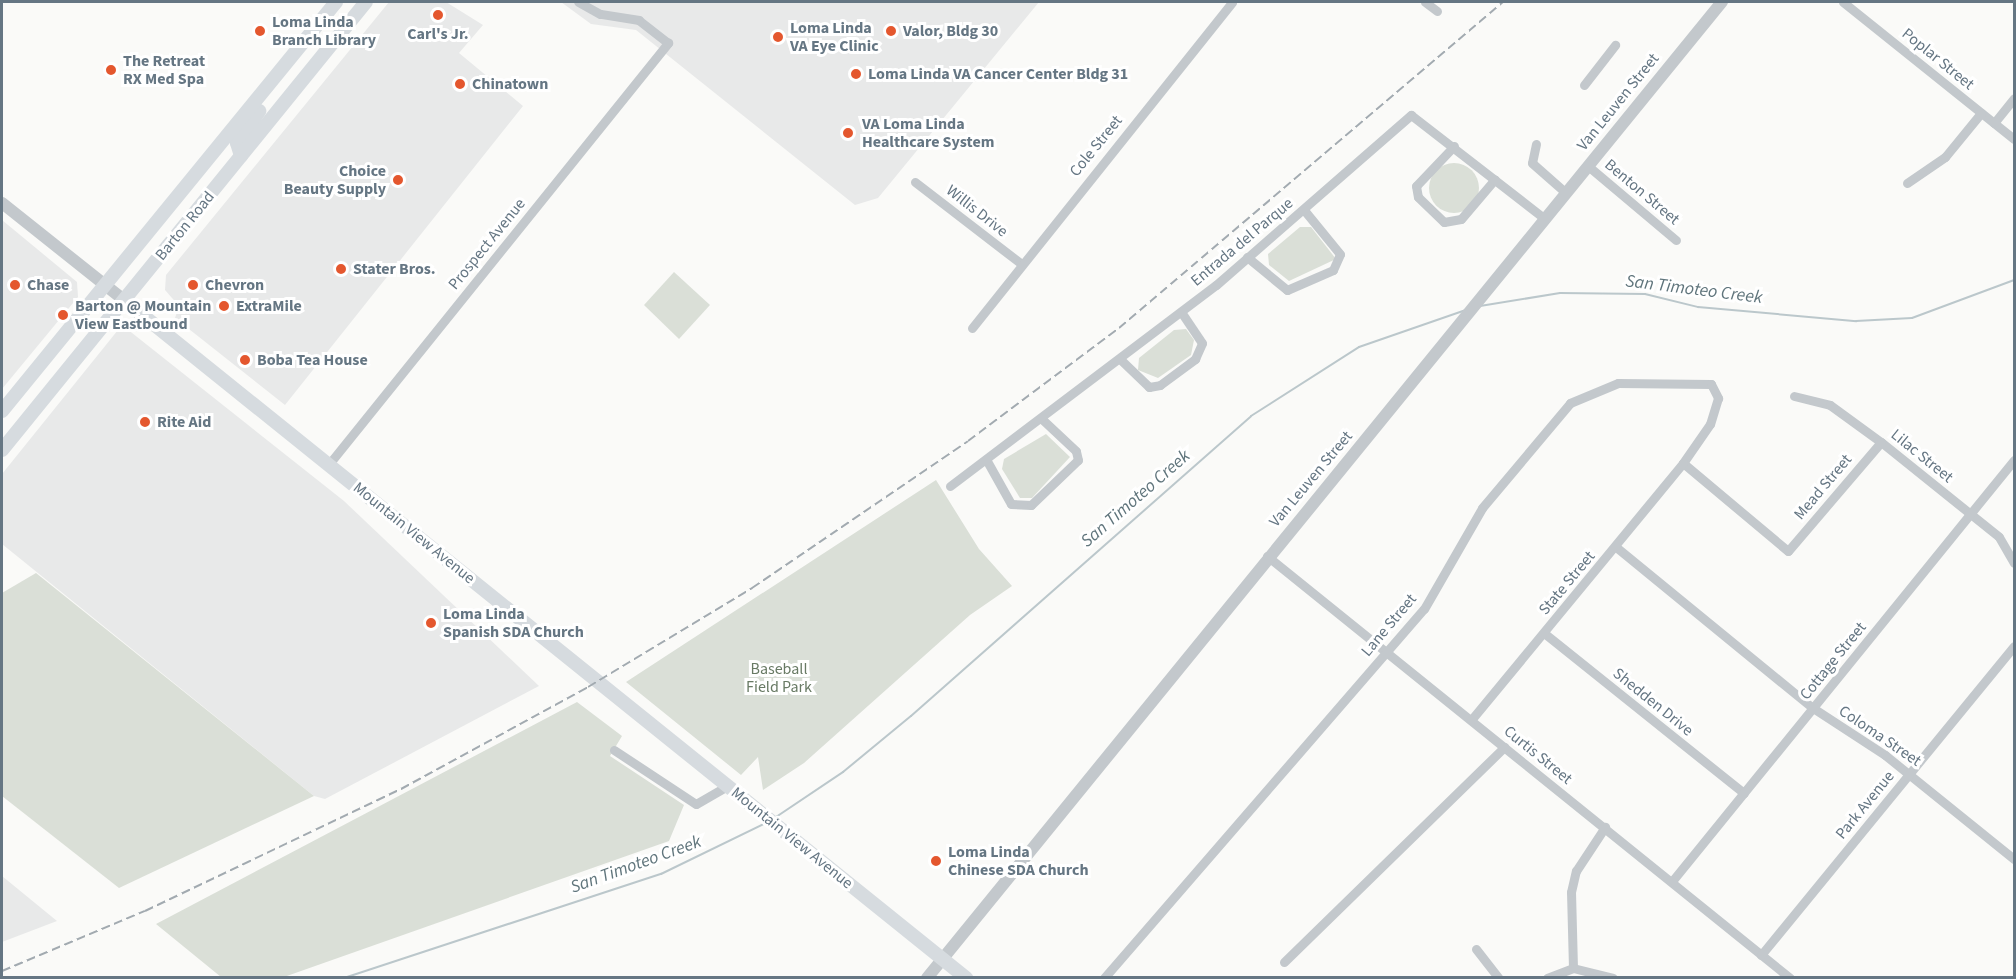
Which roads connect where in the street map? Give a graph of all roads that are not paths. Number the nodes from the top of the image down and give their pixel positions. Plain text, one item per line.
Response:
1 (336, 2) edge
2 (366, 2) edge
3 (578, 2) edge
4 (1232, 2) edge
5 (1425, 2) edge
6 (1722, 2) edge
7 (1843, 2) edge
8 (1437, 11) dead end
9 (1615, 45) dead end
10 (280, 72) junction
11 (1584, 86) dead end
12 (2014, 98) edge
13 (1981, 113) junction
14 (1994, 123) junction
15 (2014, 139) edge
16 (1536, 144) dead end
17 (1454, 147) junction
18 (241, 156) junction
19 (1588, 166) junction
20 (1495, 179) junction
21 (915, 182) dead end
22 (1907, 183) dead end
23 (1565, 192) junction
24 (2, 203) edge
25 (1304, 210) junction
26 (1544, 218) junction
27 (1676, 240) dead end
28 (1247, 257) junction
29 (1020, 263) junction
30 (105, 286) junction
31 (125, 301) junction
32 (1181, 312) junction
33 (972, 328) dead end
34 (1121, 360) junction
35 (1794, 396) dead end
36 (2, 411) edge
37 (1043, 420) junction
38 (1881, 442) junction
39 (2, 450) edge
40 (2014, 460) edge
41 (987, 461) junction
42 (1683, 463) junction
43 (329, 464) junction
44 (950, 486) dead end
45 (1970, 515) junction
46 (1616, 547) junction
47 (1267, 556) junction
48 (2014, 563) edge
49 (1544, 633) junction
50 (2014, 646) edge
51 (1384, 654) junction
52 (1813, 708) junction
53 (1471, 720) junction
54 (1504, 747) junction
55 (614, 750) dead end
56 (1910, 774) junction
57 (727, 786) junction
58 (1744, 793) junction
59 (1605, 827) junction
60 (2014, 859) edge
61 (1673, 880) junction
62 (1476, 949) dead end
63 (1761, 955) junction
64 (943, 958) junction
65 (1284, 962) dead end
66 (1573, 968) junction
67 (927, 978) edge
68 (966, 978) edge
69 (1104, 978) edge
70 (1499, 978) edge
71 (1547, 978) edge
72 (1613, 978) edge
73 (1790, 978) edge

1 - 10 main road, Barton Road
2 - 18 main road, Barton Road
3 - 43 street, Prospect Avenue
4 - 29 street, Cole Street
5 - 8 street
6 - 19 street, Van Leuven Street
7 - 13 street, Poplar Street
9 - 11 street
10 - 18 main road
10 - 30 main road, Barton Road
12 - 14 street
13 - 14 street, Poplar Street
13 - 22 street
14 - 15 street, Poplar Street
16 - 23 street
17 - 20 street, Entrada del Parque
17 - 20 street
17 - 25 street, Entrada del Parque
18 - 31 main road, Barton Road
19 - 23 street, Van Leuven Street
19 - 27 street, Benton Street
20 - 26 street, Entrada del Parque
21 - 29 street, Willis Drive
23 - 26 street, Van Leuven Street
24 - 30 street, Mountain View Avenue
25 - 28 street, Entrada del Parque
25 - 28 street
26 - 47 street, Van Leuven Street
28 - 32 street, Entrada del Parque
29 - 33 street, Cole Street
30 - 31 street, Mountain View Avenue
30 - 36 main road, Barton Road
31 - 39 main road, Barton Road
31 - 43 main road, Mountain View Avenue
32 - 34 street, Entrada del Parque
32 - 34 street
34 - 37 street, Entrada del Parque
35 - 38 street, Lilac Street
37 - 41 street, Entrada del Parque
37 - 41 street
38 - 42 street, Mead Street
38 - 45 street, Lilac Street
40 - 45 street, Cottage Street
41 - 44 street, Entrada del Parque
42 - 46 street, State Street
42 - 51 street, Lane Street
43 - 57 main road, Mountain View Avenue
45 - 48 street, Lilac Street
45 - 52 street, Cottage Street
46 - 49 street, State Street
46 - 52 street, Coloma Street
47 - 51 street, Curtis Street
47 - 64 street, Van Leuven Street
49 - 53 street, State Street
49 - 58 street, Shedden Drive
50 - 56 street, Park Avenue
51 - 53 street, Curtis Street
51 - 69 street, Lane Street
52 - 56 street, Coloma Street
52 - 58 street, Cottage Street
53 - 54 street, Curtis Street
54 - 59 street, Curtis Street
54 - 65 street
55 - 57 street
56 - 60 street, Coloma Street
56 - 63 street, Park Avenue
57 - 64 main road, Mountain View Avenue
58 - 61 street, Cottage Street
59 - 61 street, Curtis Street
59 - 66 street
61 - 63 street, Curtis Street
62 - 70 street
63 - 73 street, Curtis Street
64 - 67 street, Van Leuven Street
64 - 68 main road, Mountain View Avenue
66 - 71 street
66 - 72 street

